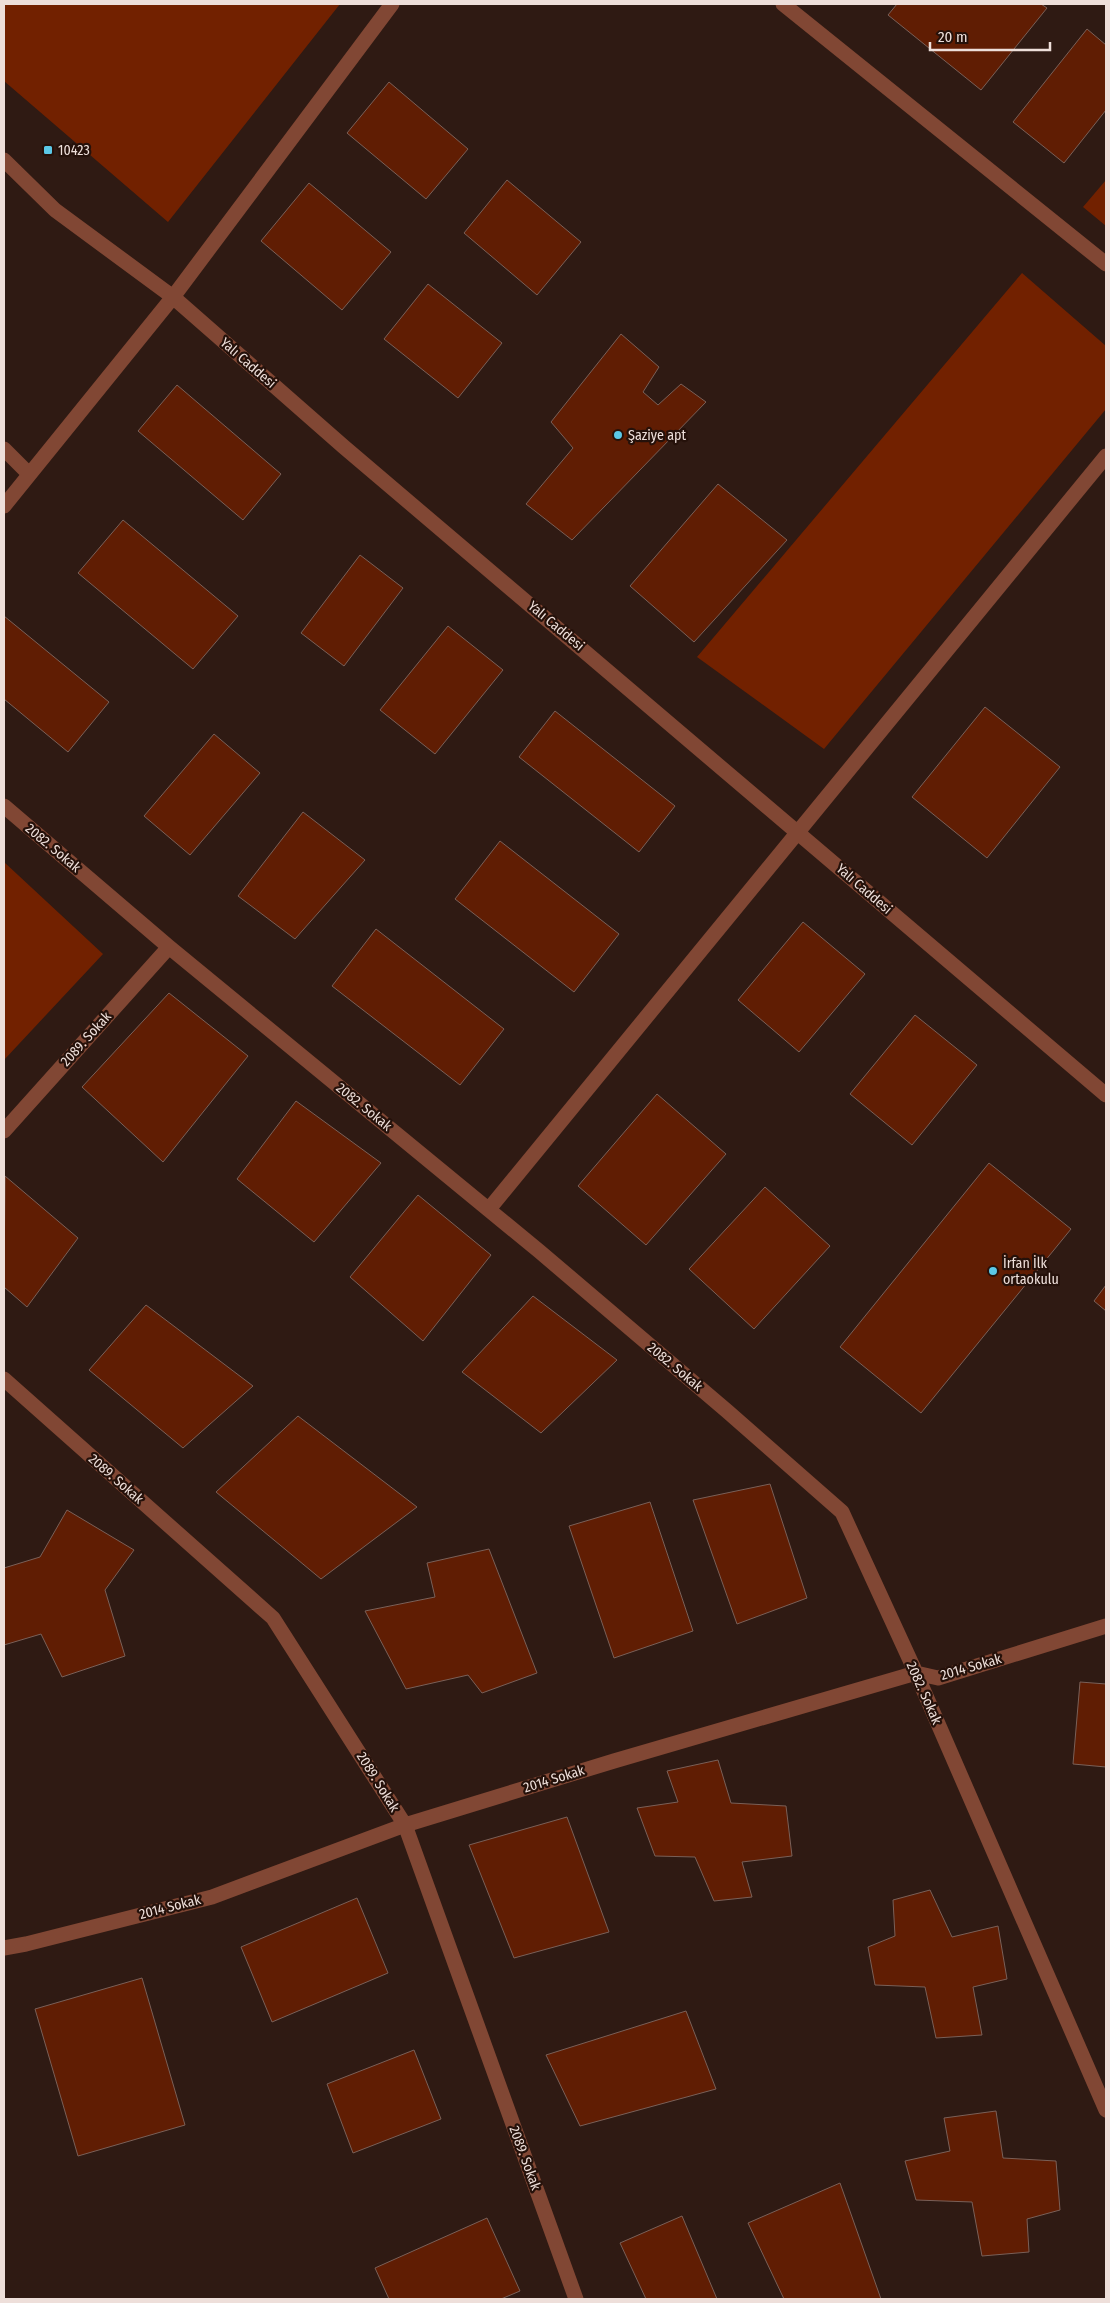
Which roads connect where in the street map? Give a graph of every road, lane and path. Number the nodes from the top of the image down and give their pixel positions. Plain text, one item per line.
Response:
1 (392, 4) edge
2 (782, 4) edge
3 (4, 160) edge
4 (1106, 264) edge
5 (173, 297) junction
6 (4, 450) edge
7 (1106, 456) edge
8 (28, 473) junction
9 (4, 506) edge
10 (4, 806) edge
11 (798, 832) junction
12 (168, 947) junction
13 (1106, 1095) edge
14 (4, 1131) edge
15 (489, 1210) junction
16 (4, 1380) edge
17 (1106, 1626) edge
18 (916, 1672) junction
19 (405, 1825) junction
20 (4, 1948) edge
21 (1106, 2110) edge
22 (576, 2299) edge

1 - 5 street
2 - 4 street
3 - 5 street, Yalı Caddesi
5 - 8 street
5 - 11 street, Yalı Caddesi
6 - 8 street
7 - 11 street
8 - 9 street
10 - 12 street, 2082. Sokak
11 - 13 street, Yalı Caddesi
11 - 15 street
12 - 14 street, 2089. Sokak
12 - 15 street, 2082. Sokak
15 - 18 street, 2082. Sokak
16 - 19 street, 2089. Sokak
17 - 18 street, 2014 Sokak
18 - 19 street, 2014 Sokak
18 - 21 street, 2082. Sokak
19 - 20 street, 2014 Sokak
19 - 22 street, 2089. Sokak

